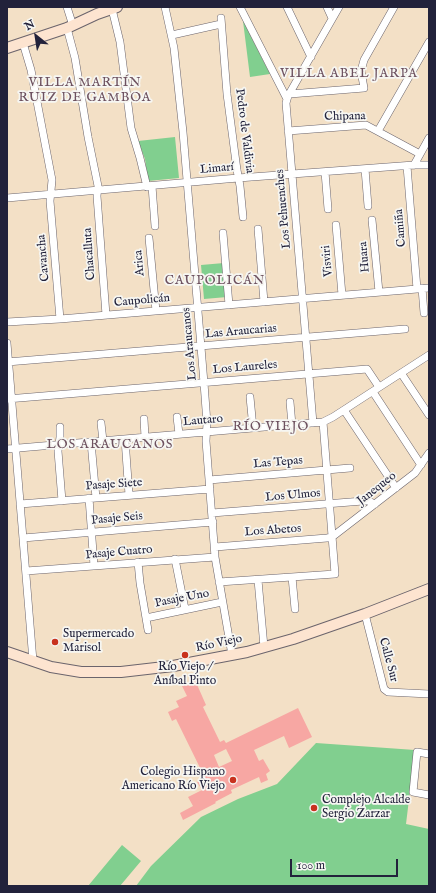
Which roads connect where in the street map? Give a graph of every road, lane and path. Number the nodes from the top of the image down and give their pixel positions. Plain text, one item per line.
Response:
1 (67, 7) edge
2 (165, 7) edge
3 (240, 7) edge
4 (287, 7) edge
5 (327, 7) edge
6 (339, 7) edge
7 (394, 7) edge
8 (112, 8) edge
9 (332, 18) junction
10 (70, 27) junction
11 (172, 34) junction
12 (429, 42) edge
13 (23, 43) junction
14 (7, 48) edge
15 (310, 57) junction
16 (288, 96) junction
17 (288, 131) junction
18 (378, 131) junction
19 (429, 138) edge
20 (420, 154) junction
21 (411, 165) junction
22 (429, 165) edge
23 (365, 169) junction
24 (325, 172) junction
25 (292, 175) junction
26 (238, 178) junction
27 (187, 183) junction
28 (150, 187) junction
29 (98, 191) junction
30 (50, 195) junction
31 (7, 198) edge
32 (368, 206) dead end
33 (328, 209) dead end
34 (243, 217) dead end
35 (372, 220) dead end
36 (336, 225) dead end
37 (155, 226) dead end
38 (258, 229) dead end
39 (223, 233) dead end
40 (149, 238) dead end
41 (423, 288) edge
42 (379, 292) junction
43 (342, 295) junction
44 (303, 298) junction
45 (264, 302) junction
46 (229, 304) junction
47 (198, 307) junction
48 (156, 311) junction
49 (424, 313) dead end
50 (106, 315) junction
51 (60, 319) junction
52 (7, 322) edge
53 (405, 330) dead end
54 (306, 338) junction
55 (7, 343) edge
56 (201, 346) junction
57 (429, 355) edge
58 (8, 362) edge
59 (401, 373) junction
60 (309, 374) junction
61 (204, 382) junction
62 (379, 387) junction
63 (373, 392) junction
64 (250, 396) dead end
65 (9, 399) edge
66 (290, 402) dead end
67 (344, 410) junction
68 (429, 415) edge
69 (178, 417) dead end
70 (144, 419) dead end
71 (323, 422) junction
72 (101, 423) dead end
73 (313, 423) junction
74 (292, 425) junction
75 (60, 427) dead end
76 (253, 428) junction
77 (206, 432) junction
78 (179, 434) junction
79 (145, 437) junction
80 (125, 439) junction
81 (103, 441) junction
82 (91, 442) junction
83 (59, 444) junction
84 (15, 448) junction
85 (7, 449) edge
86 (429, 452) edge
87 (421, 465) junction
88 (350, 468) dead end
89 (327, 470) junction
90 (209, 480) junction
91 (396, 488) junction
92 (210, 489) junction
93 (129, 495) junction
94 (92, 498) junction
95 (62, 501) junction
96 (20, 504) junction
97 (330, 504) junction
98 (375, 504) junction
99 (212, 513) junction
100 (213, 522) junction
101 (92, 532) junction
102 (332, 537) junction
103 (23, 538) junction
104 (215, 547) junction
105 (215, 557) junction
106 (175, 559) junction
107 (138, 562) junction
108 (94, 566) junction
109 (26, 571) junction
110 (292, 577) junction
111 (258, 580) junction
112 (219, 582) junction
113 (429, 588) edge
114 (222, 602) junction
115 (185, 609) junction
116 (295, 609) dead end
117 (366, 614) junction
118 (146, 618) junction
119 (148, 630) dead end
120 (264, 647) junction
121 (7, 652) edge
122 (232, 655) junction
123 (33, 661) junction
124 (429, 694) edge
125 (429, 754) edge
126 (429, 795) edge

1 - 10 street, Chacalluta
2 - 11 street, Los Araucanos
3 - 16 street
4 - 15 street
5 - 9 street
6 - 9 street, Los Pehuenches
7 - 16 street
8 - 10 main road
8 - 28 street
9 - 15 street, Los Pehuenches
10 - 13 main road
10 - 29 street, Chacalluta
11 - 26 street, Pedro de Valdivia
11 - 27 street, Los Araucanos
12 - 18 street
13 - 14 main road
13 - 30 street, Cavancha
15 - 16 street, Los Pehuenches
16 - 17 street, Los Pehuenches
17 - 18 street, Chipana
17 - 25 street, Los Pehuenches
18 - 20 street, Chipana
19 - 20 street
20 - 21 street
21 - 22 street, Limarí
21 - 23 street, Limarí
21 - 41 street, Camiña
23 - 24 street, Limarí
23 - 32 street
24 - 25 street, Limarí
24 - 33 street
25 - 26 street, Limarí
25 - 44 street, Los Pehuenches
26 - 27 street, Limarí
26 - 34 street, Pedro de Valdivia
27 - 28 street, Limarí
27 - 47 street, Los Araucanos
28 - 29 street, Limarí
28 - 37 street
29 - 30 street, Limarí
29 - 50 street, Chacalluta
30 - 31 street, Limarí
30 - 51 street, Cavancha
35 - 42 street, Huara
36 - 43 street, Visviri
38 - 45 street
39 - 46 street
40 - 48 street, Arica
41 - 42 street, Caupolicán
41 - 49 street
42 - 43 street, Caupolicán
43 - 44 street, Caupolicán
44 - 45 street, Caupolicán
44 - 54 street, Los Pehuenches
45 - 46 street, Caupolicán
46 - 47 street, Caupolicán
47 - 48 street, Caupolicán
47 - 56 street, Los Araucanos
48 - 50 street, Caupolicán
50 - 51 street, Caupolicán
51 - 52 street, Caupolicán
53 - 54 street, Las Araucarias
54 - 56 street, Las Araucarias
54 - 60 street, Los Pehuenches
55 - 58 street
56 - 58 street, Las Araucarias
56 - 61 street, Los Araucanos
57 - 59 street, Lautaro
58 - 65 street
59 - 62 street, Lautaro
59 - 68 street
60 - 61 street, Los Laureles
60 - 62 street, Los Laureles
60 - 73 street, Los Pehuenches
61 - 65 street, Los Laureles
61 - 77 street, Los Araucanos
62 - 63 street, Lautaro
63 - 67 street, Lautaro
63 - 87 street
64 - 76 street
65 - 84 street
66 - 74 street
67 - 71 street, Lautaro
67 - 91 street
69 - 78 street
70 - 79 street
71 - 73 street, Lautaro
71 - 89 street
72 - 81 street
73 - 74 street, Lautaro
74 - 76 street, Lautaro
75 - 83 street
76 - 77 street, Lautaro
77 - 78 street, Lautaro
77 - 90 street, Los Araucanos
78 - 79 street, Lautaro
79 - 80 street, Lautaro
80 - 81 street, Lautaro
80 - 93 street
81 - 82 street, Lautaro
82 - 83 street, Lautaro
82 - 94 street
83 - 84 street, Lautaro
83 - 95 street
84 - 85 street, Lautaro
84 - 96 street
86 - 87 street, Janequeo
87 - 91 street, Janequeo
88 - 89 street, Las Tepas
89 - 90 street, Las Tepas
89 - 97 street
90 - 92 street, Los Araucanos
91 - 98 street, Janequeo
92 - 93 street, Pasaje Siete
92 - 99 street, Los Araucanos
93 - 94 street, Pasaje Siete
94 - 95 street, Pasaje Siete
94 - 101 street
95 - 96 street, Pasaje Siete
96 - 103 street
97 - 98 street, Los Ulmos
97 - 99 street, Los Ulmos
97 - 102 street
98 - 102 street, Janequeo
99 - 100 street, Los Araucanos
100 - 101 street, Pasaje Seis
100 - 104 street, Los Araucanos
101 - 103 street, Pasaje Seis
101 - 108 street
102 - 104 street, Los Abetos
102 - 110 street
103 - 109 street
104 - 105 street, Los Araucanos
105 - 106 street, Pasaje Cuatro
105 - 112 street, Los Araucanos
106 - 107 street, Pasaje Cuatro
106 - 115 street
107 - 108 street, Pasaje Cuatro
107 - 118 street
108 - 109 street, Pasaje Cuatro
109 - 123 street
110 - 111 street
110 - 116 street
111 - 112 street
111 - 120 street
112 - 114 street, Los Araucanos
113 - 117 main road, Río Viejo
114 - 115 street, Pasaje Uno
114 - 122 street, Los Araucanos
115 - 118 street, Pasaje Uno
117 - 120 main road, Río Viejo
117 - 124 street, Calle Sur
118 - 119 street
120 - 122 main road, Río Viejo
121 - 123 main road, Río Viejo
122 - 123 main road, Río Viejo
125 - 126 street

